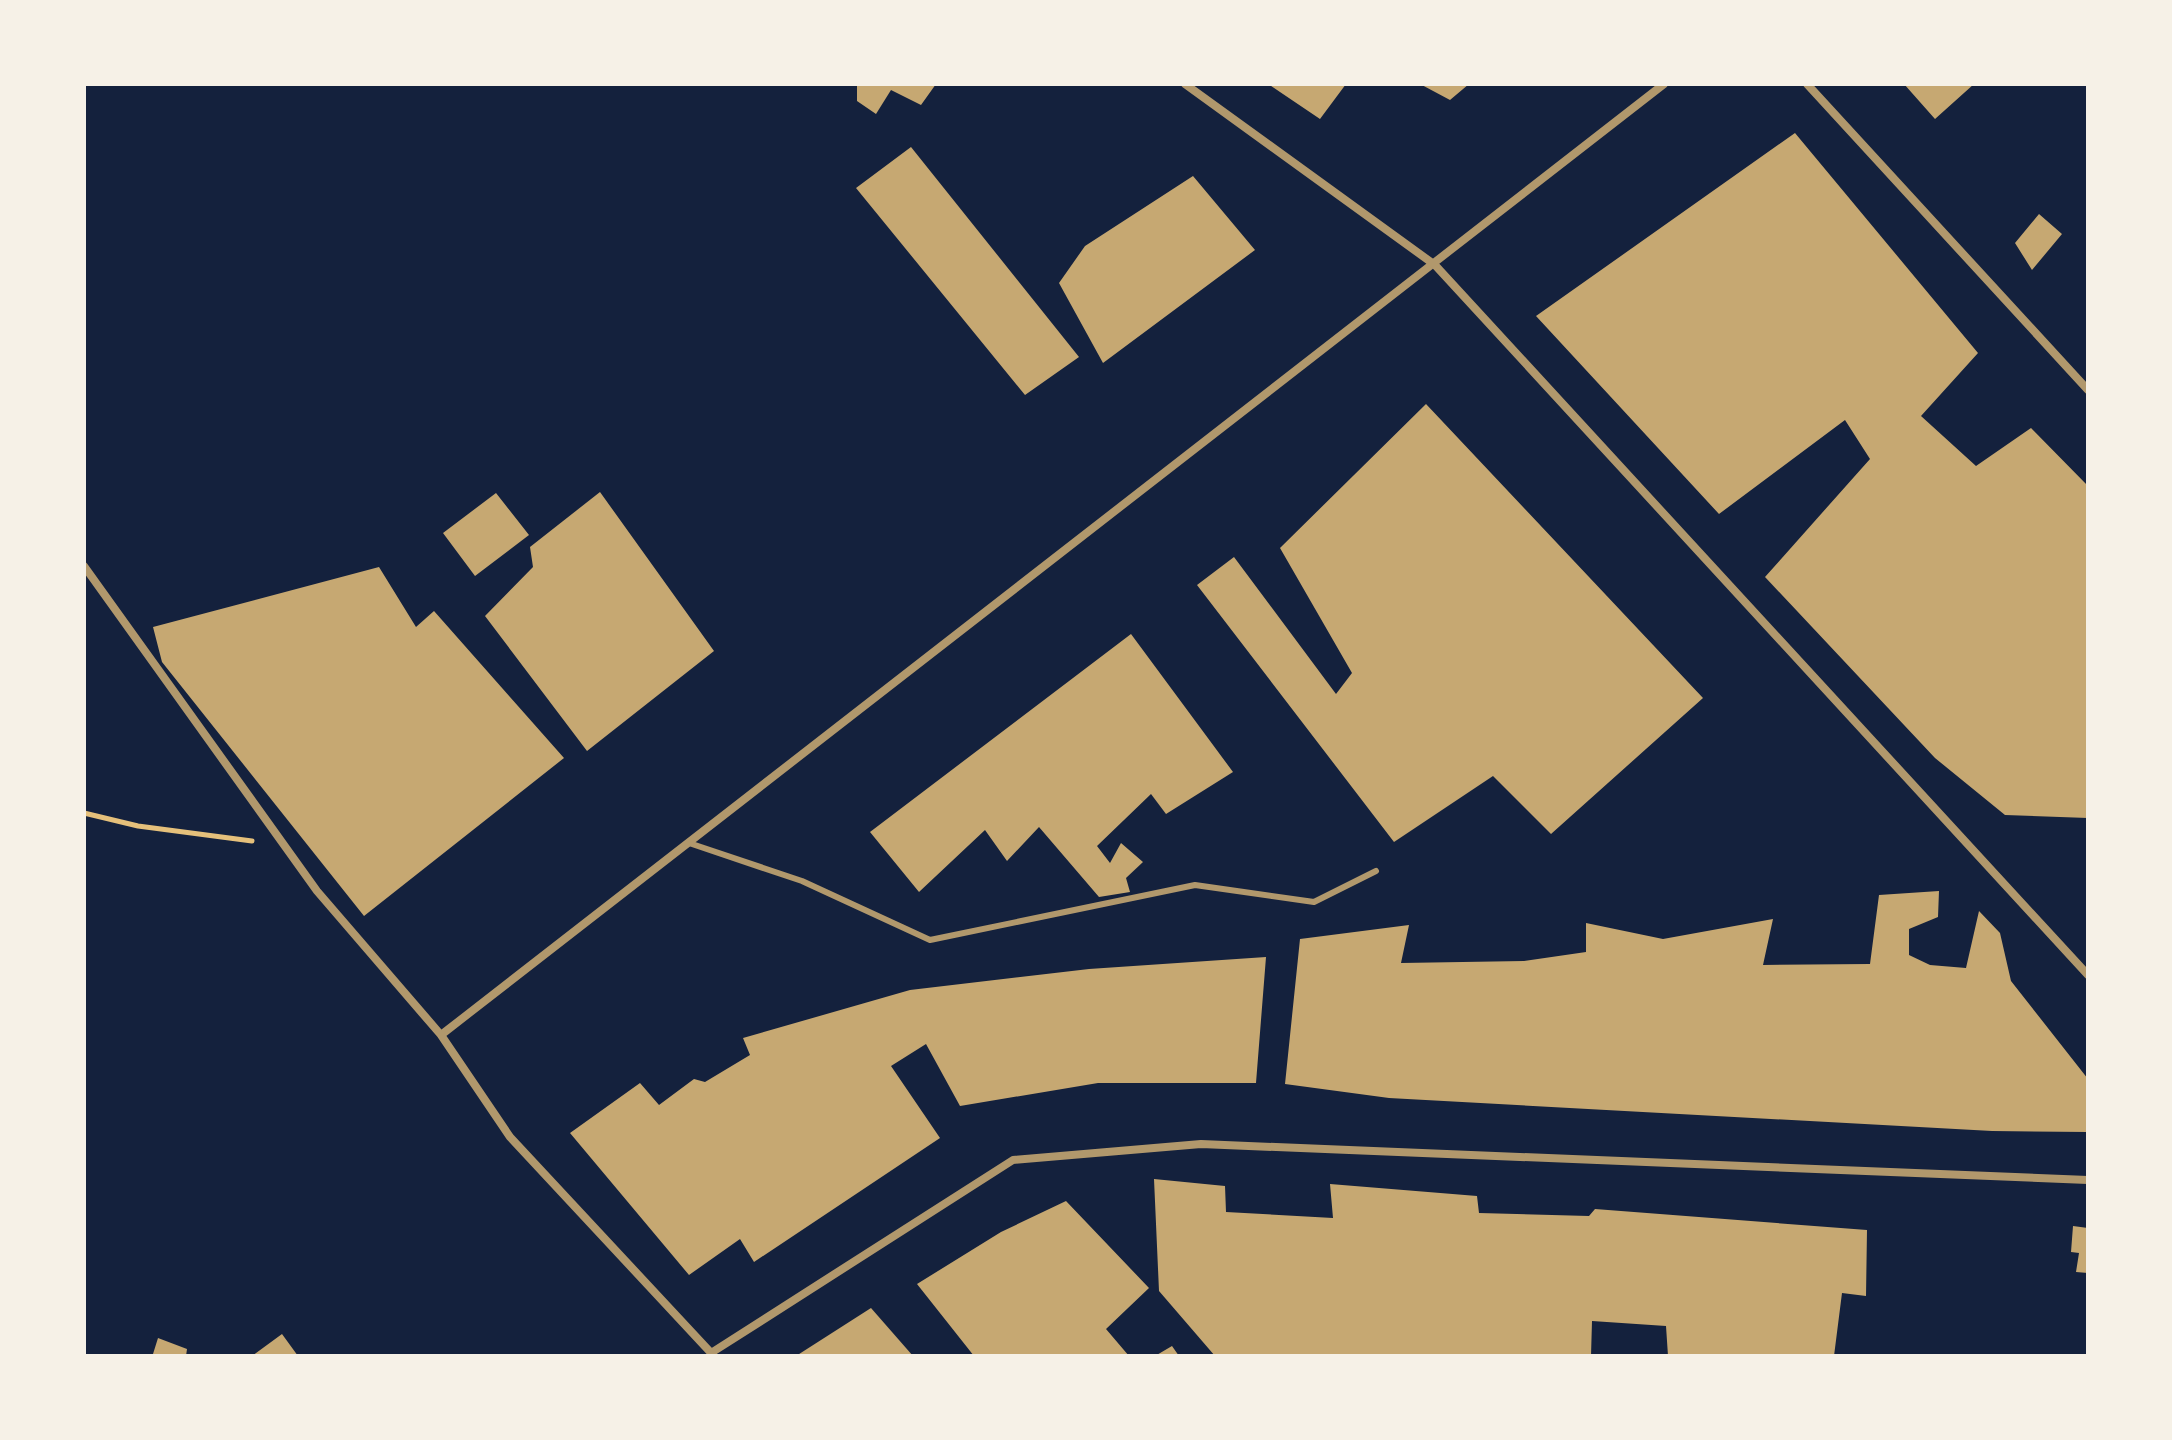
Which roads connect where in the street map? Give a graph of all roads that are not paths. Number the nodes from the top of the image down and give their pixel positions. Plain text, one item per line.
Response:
1 (1185, 84) edge
2 (1664, 84) edge
3 (1807, 84) edge
4 (1435, 265) junction
5 (2088, 390) edge
6 (84, 566) edge
7 (689, 843) junction
8 (1376, 871) dead end
9 (2088, 975) edge
10 (441, 1035) junction
11 (2088, 1180) edge
12 (712, 1355) edge

1 - 4 street
2 - 4 street
3 - 5 street
4 - 7 street
4 - 9 street
6 - 10 street
7 - 8 lane
7 - 10 street
10 - 12 street
11 - 12 street

